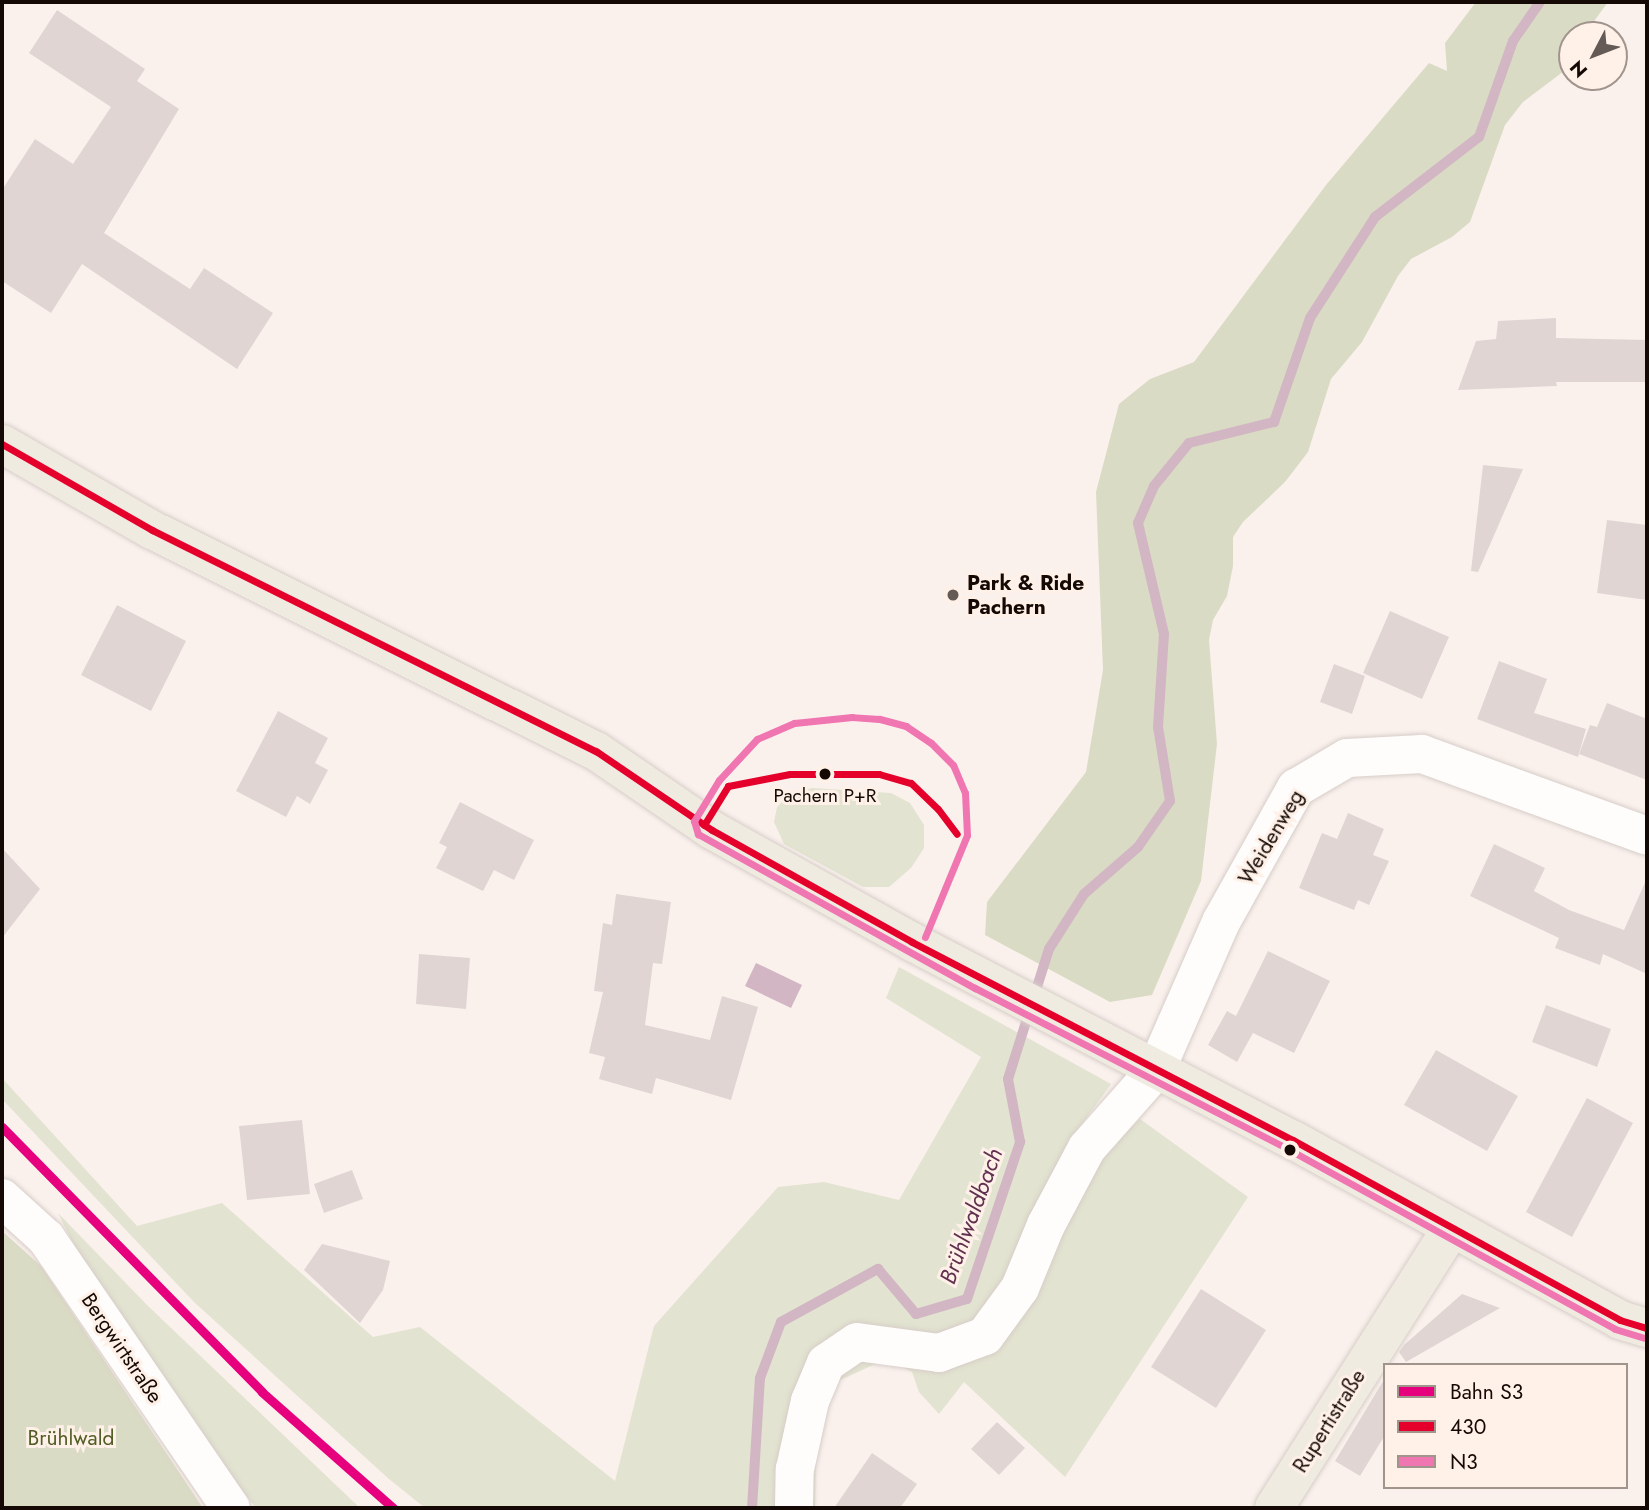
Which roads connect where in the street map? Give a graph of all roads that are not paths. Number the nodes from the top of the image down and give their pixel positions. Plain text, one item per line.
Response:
1 (2, 444) edge
2 (1647, 836) edge
3 (1156, 1070) junction
4 (2, 1198) edge
5 (1452, 1228) junction
6 (1647, 1328) edge
7 (231, 1508) edge
8 (793, 1508) edge
9 (1274, 1508) edge

1 - 3 main road
2 - 3 street, Weidenweg
3 - 5 main road
3 - 8 street, Weidenweg
4 - 7 street, Bergwirtstraße
5 - 6 main road
5 - 9 main road, Rupertistraße

